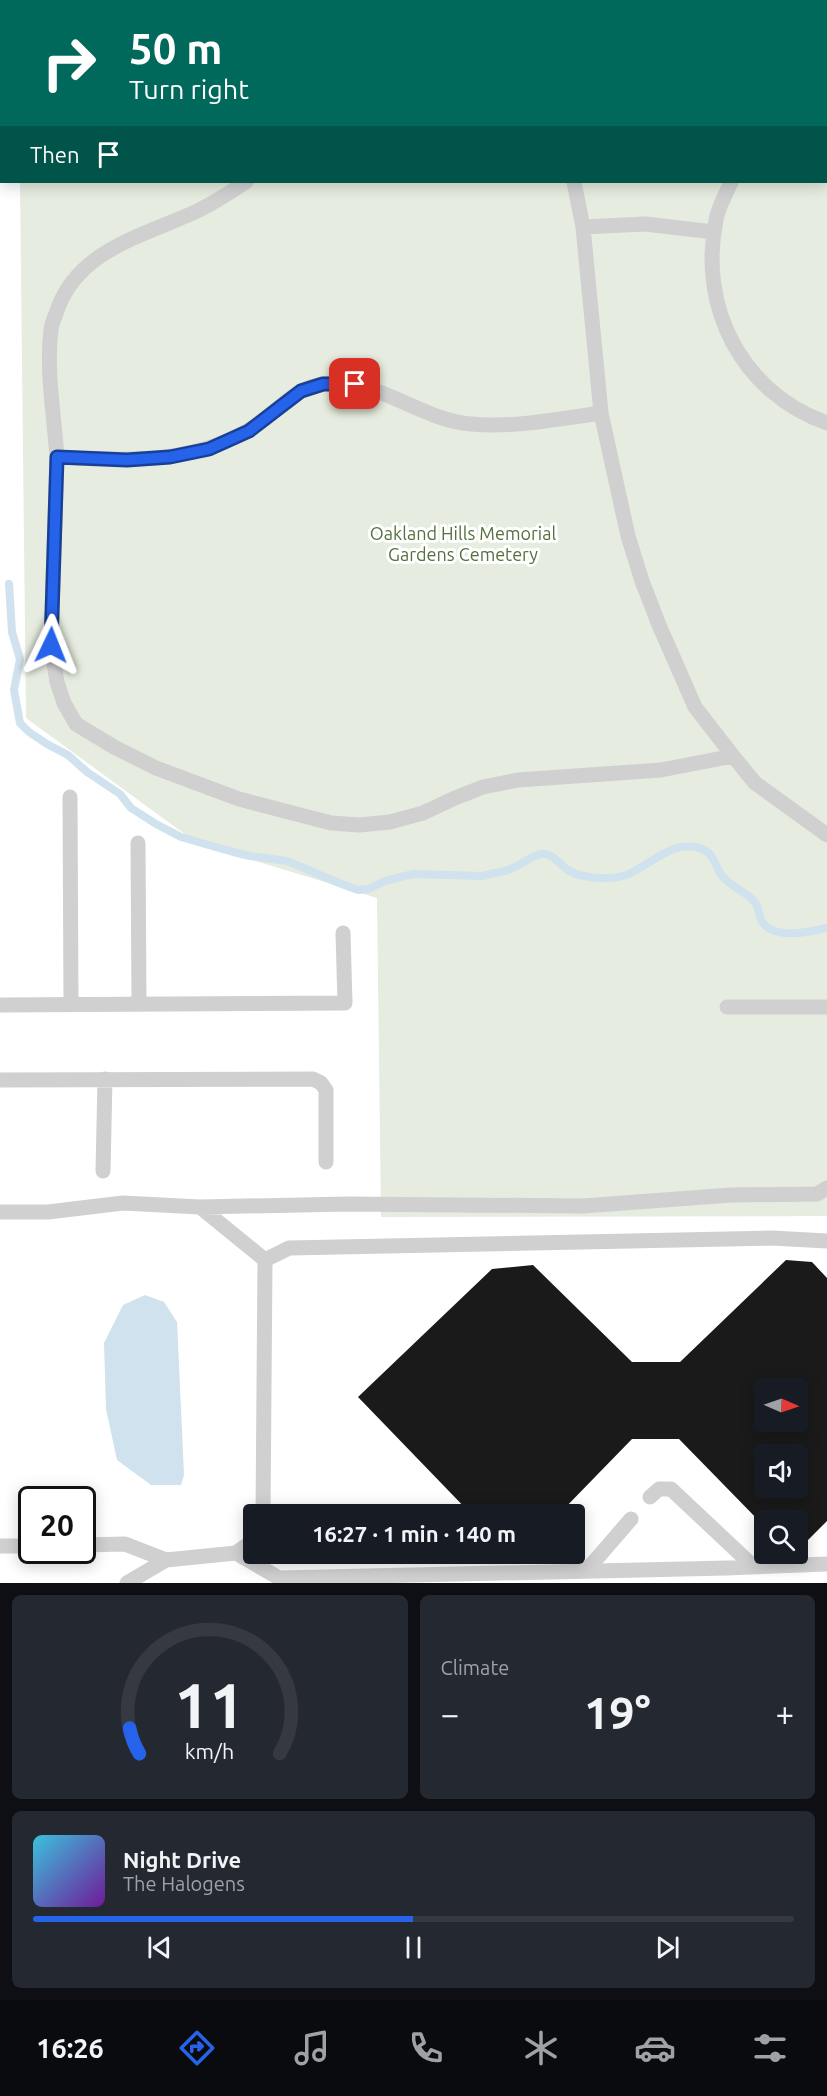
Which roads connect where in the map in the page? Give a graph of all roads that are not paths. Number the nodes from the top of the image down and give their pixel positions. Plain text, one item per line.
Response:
1 (244, 183) edge
2 (574, 183) edge
3 (731, 183) edge
4 (583, 227) junction
5 (714, 232) junction
6 (602, 413) junction
7 (827, 423) edge
8 (57, 457) junction
9 (733, 756) junction
10 (70, 797) dead end
11 (827, 835) edge
12 (138, 843) dead end
13 (343, 933) dead end
14 (139, 1004) junction
15 (0, 1005) edge
16 (71, 1005) junction
17 (727, 1007) dead end
18 (827, 1007) edge
19 (105, 1079) junction
20 (0, 1080) edge
21 (326, 1162) dead end
22 (103, 1171) dead end
23 (827, 1188) edge
24 (200, 1207) junction
25 (0, 1212) edge
26 (827, 1241) edge
27 (265, 1260) junction
28 (650, 1497) dead end
29 (263, 1504) edge
30 (631, 1519) dead end
31 (96, 1545) edge
32 (0, 1546) edge
33 (18, 1546) edge
34 (243, 1548) edge
35 (236, 1553) junction
36 (166, 1560) junction
37 (827, 1564) edge
38 (754, 1567) junction
39 (586, 1571) junction
40 (127, 1583) edge

1 - 8 lane
2 - 4 lane
3 - 5 lane
4 - 5 lane
4 - 6 lane
5 - 7 lane
6 - 8 lane
6 - 9 lane
8 - 9 lane
9 - 11 lane
10 - 16 lane
12 - 14 lane
13 - 14 lane
14 - 16 lane
15 - 16 lane
17 - 18 lane
19 - 20 lane
19 - 21 lane
19 - 22 lane
23 - 24 lane
24 - 25 lane
24 - 27 lane
26 - 27 lane
27 - 29 lane
28 - 38 lane
30 - 39 lane
31 - 36 lane
32 - 33 lane
34 - 35 lane
35 - 36 lane
35 - 39 lane
36 - 40 lane
37 - 38 lane
38 - 39 lane

